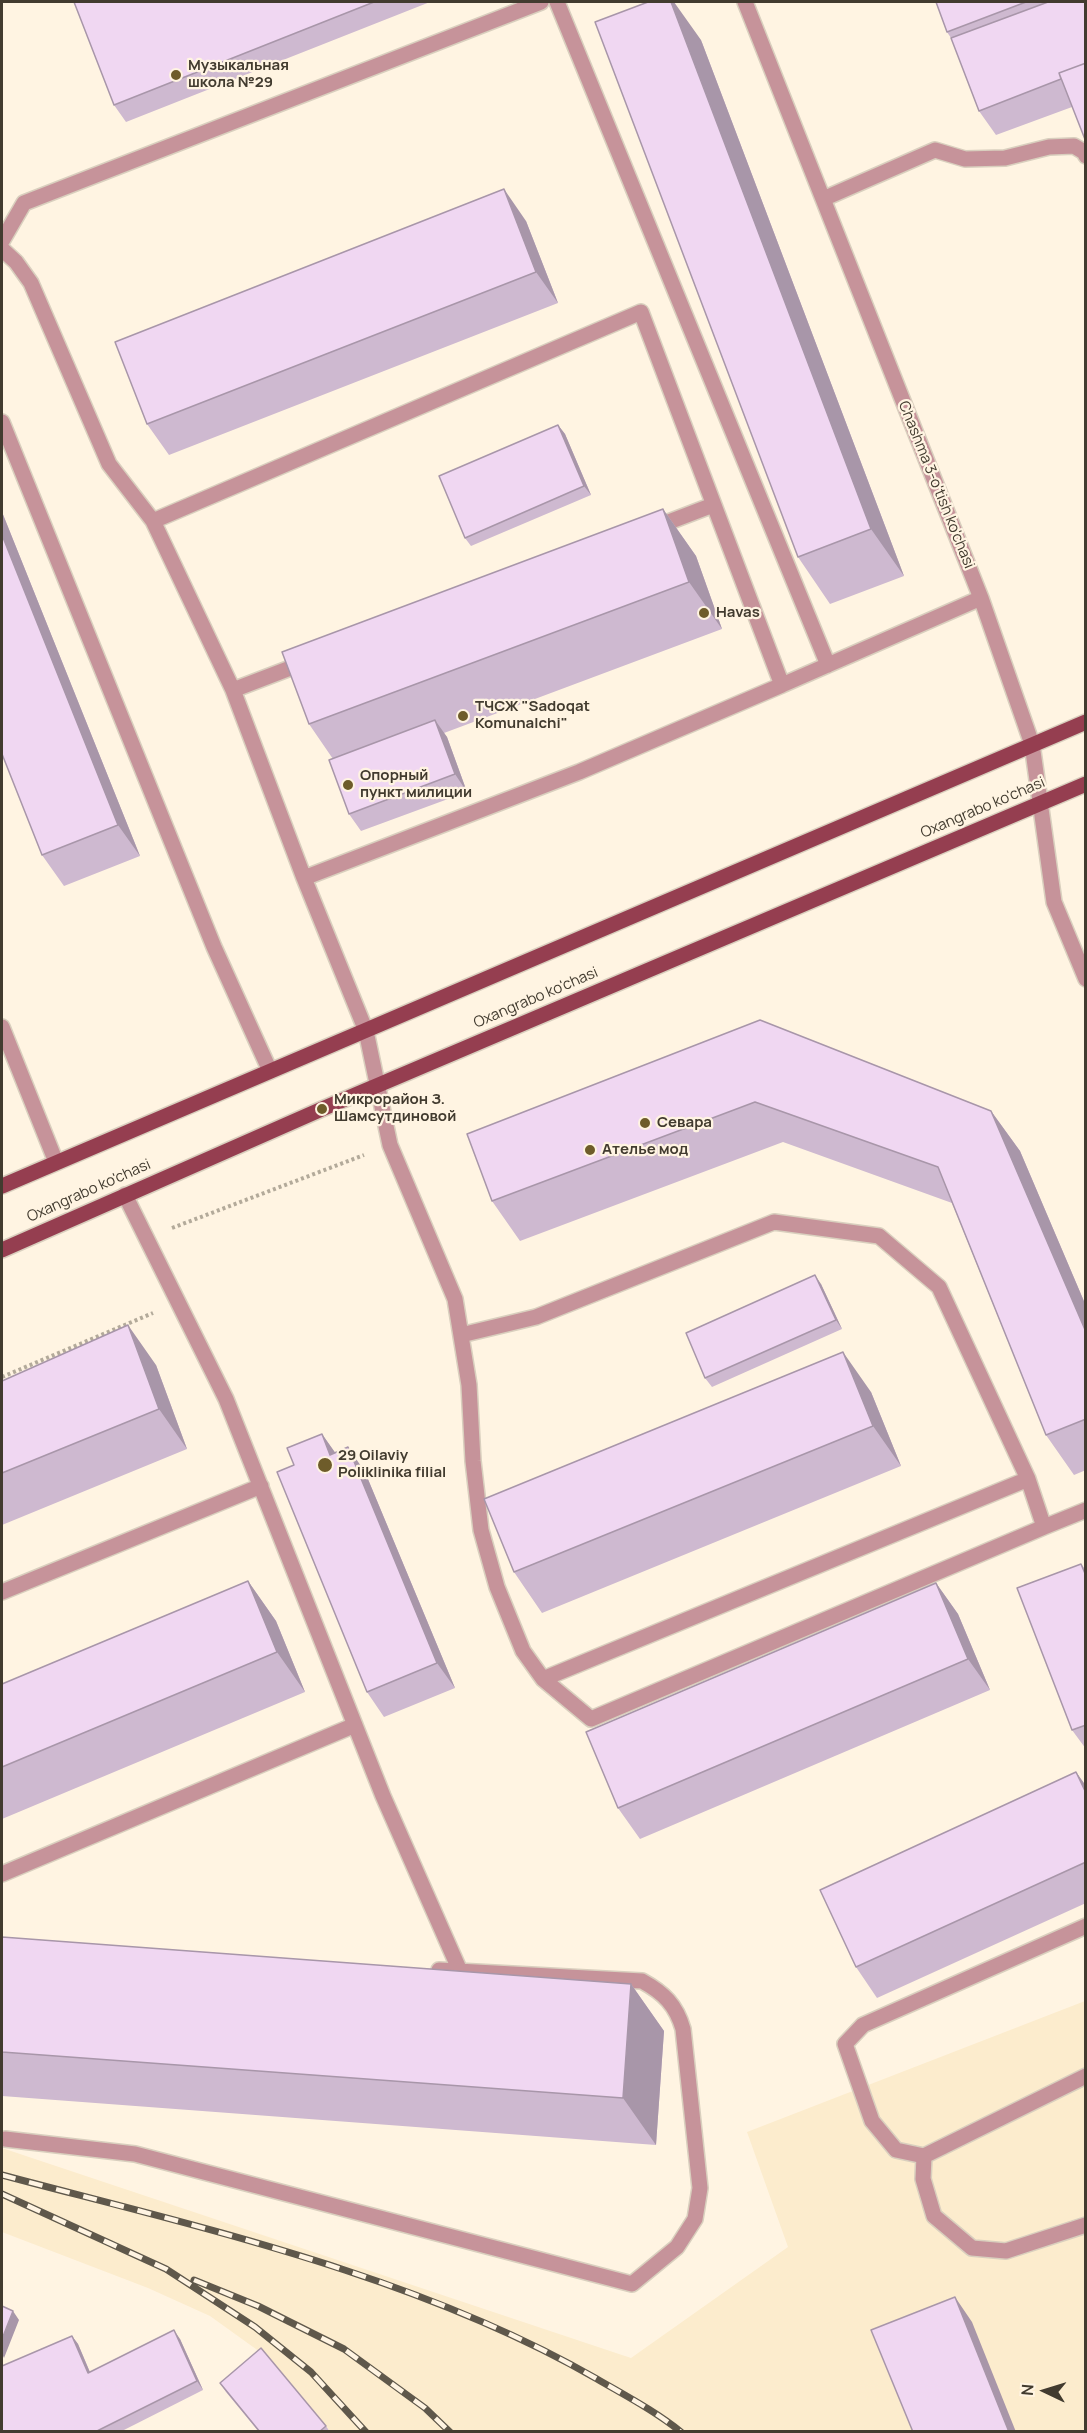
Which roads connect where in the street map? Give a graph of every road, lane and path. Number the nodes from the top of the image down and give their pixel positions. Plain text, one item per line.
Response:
1 (541, 2) edge
2 (557, 2) edge
3 (745, 2) edge
4 (1086, 156) edge
5 (823, 199) junction
6 (2, 241) edge
7 (2, 249) edge
8 (2, 422) edge
9 (713, 505) junction
10 (153, 521) junction
11 (634, 535) edge
12 (981, 598) junction
13 (322, 656) edge
14 (828, 665) junction
15 (782, 685) junction
16 (233, 690) junction
17 (1086, 722) edge
18 (1032, 744) junction
19 (1086, 784) edge
20 (1040, 803) junction
21 (304, 878) junction
22 (1086, 979) edge
23 (2, 1027) edge
24 (366, 1031) junction
25 (270, 1071) junction
26 (376, 1086) junction
27 (390, 1145) junction
28 (56, 1162) junction
29 (2, 1186) edge
30 (125, 1195) junction
31 (146, 1238) junction
32 (2, 1250) edge
33 (178, 1302) junction
34 (461, 1335) junction
35 (2, 1377) edge
36 (1028, 1479) junction
37 (261, 1486) junction
38 (1086, 1510) edge
39 (1044, 1527) junction
40 (2, 1592) edge
41 (543, 1679) junction
42 (355, 1725) junction
43 (2, 1874) edge
44 (1086, 1926) edge
45 (425, 1970) edge
46 (460, 1971) junction
47 (1086, 2076) edge
48 (5, 2139) dead end
49 (924, 2156) junction
50 (1086, 2224) edge

1 - 6 street
2 - 14 street
3 - 5 street, Chashma 3-o'tish ko'chasi
4 - 5 street
5 - 12 street, Chashma 3-o'tish ko'chasi
7 - 10 street
8 - 25 street
9 - 10 street
9 - 11 street
9 - 15 street
10 - 16 street
12 - 14 street
12 - 18 street, Chashma 3-o'tish ko'chasi
13 - 16 street
14 - 15 street
15 - 21 street
16 - 21 street
17 - 18 main road
18 - 20 street, Chashma 3-o'tish ko'chasi
18 - 24 main road
19 - 20 main road, Oxangrabo ko'chasi
20 - 22 street, Chashma 3-o'tish ko'chasi
20 - 26 main road, Oxangrabo ko'chasi
21 - 24 street
23 - 28 street
24 - 25 main road
24 - 26 street
25 - 28 main road
26 - 27 street
26 - 30 main road, Oxangrabo ko'chasi
27 - 31 path
27 - 34 street
28 - 29 main road
30 - 31 street
30 - 32 main road, Oxangrabo ko'chasi
31 - 33 street
33 - 35 path
33 - 37 street
34 - 36 street
34 - 41 street
36 - 39 street
36 - 41 street
37 - 40 street
37 - 42 street
38 - 39 street
39 - 41 street
42 - 43 street
42 - 46 street
44 - 49 street
45 - 46 street
46 - 48 street
47 - 49 street
49 - 50 street

